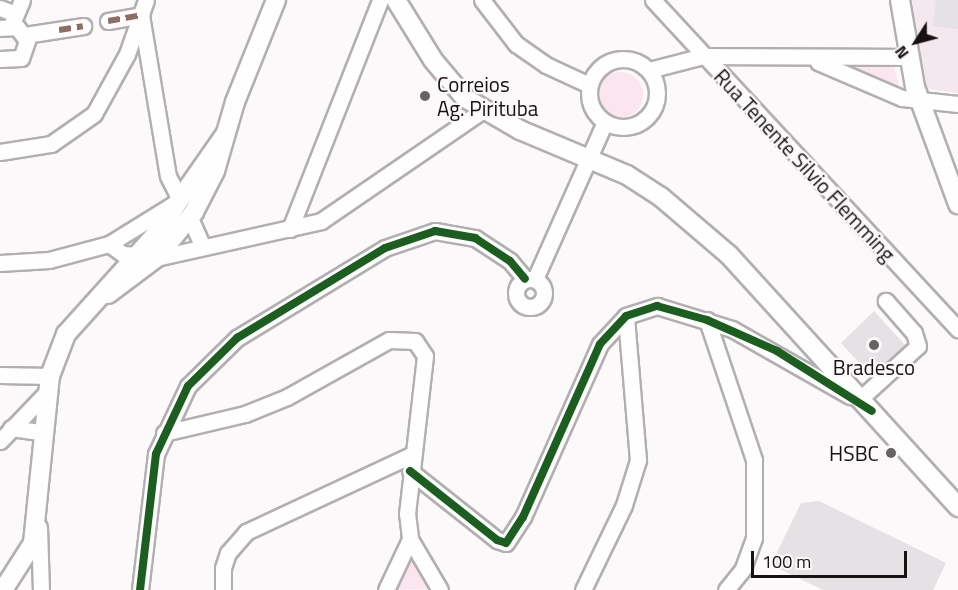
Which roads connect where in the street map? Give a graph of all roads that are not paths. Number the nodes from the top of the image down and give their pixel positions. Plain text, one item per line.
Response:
1 (147, 0) edge
2 (276, 0) edge
3 (380, 0) edge
4 (396, 0) edge
5 (482, 0) edge
6 (652, 0) edge
7 (900, 0) edge
8 (0, 8) edge
9 (141, 15) junction
10 (12, 17) edge
11 (108, 21) dead end
12 (83, 26) dead end
13 (25, 35) junction
14 (703, 56) junction
15 (910, 57) junction
16 (0, 59) edge
17 (813, 60) junction
18 (649, 70) junction
19 (589, 85) junction
20 (920, 101) junction
21 (958, 104) edge
22 (483, 110) junction
23 (605, 122) junction
24 (224, 136) junction
25 (0, 152) edge
26 (591, 158) junction
27 (175, 201) junction
28 (958, 204) edge
29 (190, 218) junction
30 (291, 230) junction
31 (109, 244) junction
32 (202, 245) junction
33 (137, 255) junction
34 (156, 258) junction
35 (0, 263) edge
36 (886, 301) dead end
37 (94, 302) junction
38 (626, 316) junction
39 (707, 320) junction
40 (958, 329) edge
41 (0, 375) edge
42 (49, 383) junction
43 (867, 405) junction
44 (11, 429) junction
45 (45, 433) junction
46 (164, 433) junction
47 (0, 441) edge
48 (411, 455) junction
49 (410, 471) junction
50 (958, 507) edge
51 (37, 520) junction
52 (410, 539) junction
53 (3, 590) edge
54 (41, 590) edge
55 (140, 590) edge
56 (224, 590) edge
57 (386, 590) edge
58 (440, 590) edge
59 (583, 590) edge
60 (726, 590) edge

1 - 9 street
2 - 24 main road
3 - 30 street
4 - 22 main road
5 - 19 street
6 - 14 street, Rua Tenente Silvio Flemming
7 - 15 main road
8 - 10 street
9 - 11 street
9 - 25 street
9 - 27 street
10 - 13 street
12 - 13 street
13 - 16 street
14 - 17 street
14 - 18 street
14 - 40 street, Rua Tenente Silvio Flemming
15 - 17 street
15 - 20 main road
17 - 20 street
18 - 19 street
18 - 23 street
19 - 23 street
20 - 21 street
20 - 28 main road
22 - 26 main road
22 - 30 street
23 - 26 street
24 - 27 main road
24 - 29 main road
26 - 43 main road
26 - 46 street
27 - 29 main road
27 - 31 street
27 - 33 main road
29 - 32 street
29 - 34 main road
30 - 32 street
31 - 33 street
31 - 35 street
32 - 34 street
33 - 34 main road
33 - 37 main road
34 - 37 main road
36 - 43 street
37 - 42 main road
38 - 39 street
38 - 49 street
38 - 59 street
39 - 43 street
39 - 60 street
41 - 42 street
42 - 44 street
42 - 45 main road
43 - 50 main road
44 - 45 street
44 - 47 street
45 - 51 main road
46 - 48 street
46 - 55 street
48 - 49 street
48 - 56 street
49 - 52 street
51 - 53 main road
51 - 54 street
52 - 57 street
52 - 58 street

